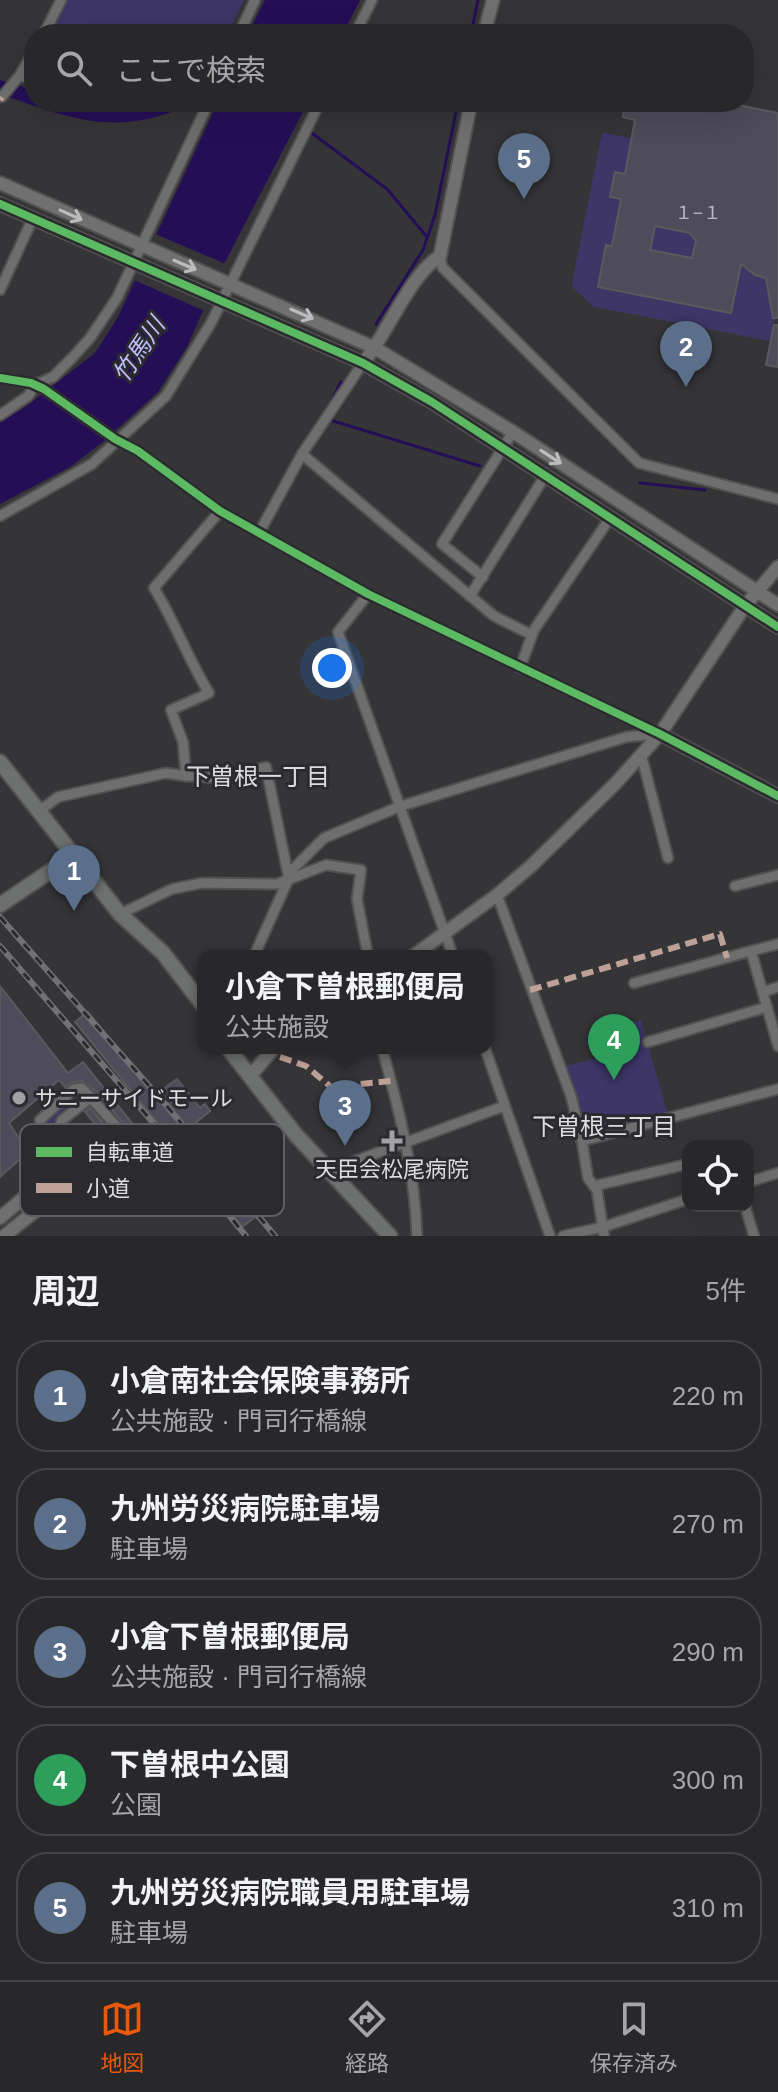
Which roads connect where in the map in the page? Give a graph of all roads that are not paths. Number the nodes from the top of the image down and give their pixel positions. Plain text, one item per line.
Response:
1 (61, 0) edge
2 (255, 0) edge
3 (372, 0) edge
4 (493, 0) edge
5 (49, 24) edge
6 (244, 24) edge
7 (360, 24) edge
8 (487, 24) edge
9 (24, 64) edge
10 (13, 78) junction
11 (24, 80) edge
12 (2, 97) edge
13 (204, 112) edge
14 (316, 112) edge
15 (469, 112) edge
16 (0, 183) edge
17 (0, 204) edge
18 (32, 220) junction
19 (143, 247) junction
20 (440, 256) junction
21 (135, 265) junction
22 (228, 283) junction
23 (0, 290) edge
24 (220, 301) junction
25 (375, 348) junction
26 (363, 363) junction
27 (0, 378) edge
28 (40, 387) junction
29 (0, 415) edge
30 (513, 432) junction
31 (118, 440) junction
32 (502, 448) junction
33 (302, 454) junction
34 (545, 476) junction
35 (778, 499) edge
36 (220, 511) junction
37 (0, 516) edge
38 (610, 518) junction
39 (259, 533) junction
40 (778, 567) edge
41 (483, 577) junction
42 (758, 592) junction
43 (368, 594) junction
44 (470, 596) junction
45 (778, 605) edge
46 (745, 606) junction
47 (778, 627) edge
48 (532, 635) junction
49 (520, 668) junction
50 (660, 734) junction
51 (641, 754) junction
52 (0, 762) edge
53 (186, 776) junction
54 (778, 796) edge
55 (401, 806) junction
56 (38, 812) junction
57 (73, 856) junction
58 (668, 858) dead end
59 (778, 875) edge
60 (289, 879) junction
61 (735, 886) dead end
62 (497, 895) junction
63 (0, 905) edge
64 (120, 914) junction
65 (445, 934) junction
66 (778, 944) edge
67 (257, 950) edge
68 (367, 950) edge
69 (422, 950) edge
70 (451, 950) edge
71 (751, 951) junction
72 (634, 983) dead end
73 (778, 987) edge
74 (763, 992) junction
75 (197, 997) edge
76 (767, 1007) junction
77 (776, 1028) edge
78 (648, 1042) dead end
79 (778, 1046) edge
80 (233, 1054) edge
81 (269, 1054) edge
82 (384, 1054) edge
83 (487, 1054) edge
84 (250, 1076) junction
85 (778, 1089) edge
86 (92, 1097) junction
87 (504, 1106) junction
88 (40, 1124) edge
89 (60, 1124) edge
90 (114, 1124) edge
91 (582, 1141) junction
92 (407, 1142) junction
93 (682, 1165) edge
94 (331, 1170) junction
95 (778, 1173) edge
96 (754, 1180) edge
97 (594, 1186) junction
98 (20, 1201) edge
99 (682, 1201) edge
100 (747, 1212) edge
101 (29, 1216) edge
102 (0, 1218) edge
103 (603, 1231) edge
104 (4, 1236) edge
105 (390, 1236) edge
106 (417, 1236) edge
107 (550, 1236) edge
108 (563, 1236) edge
109 (754, 1236) edge

1 - 5 street
2 - 6 street
3 - 7 street
4 - 8 street
9 - 10 street
10 - 11 street
10 - 12 street
13 - 19 street
14 - 22 street
15 - 20 street
16 -> 19 street
17 - 18 street
18 - 21 street
18 - 23 street
19 - 21 street
19 -> 22 street
20 - 25 street
20 - 35 street
21 - 24 street
21 - 28 street
22 - 24 street
22 -> 25 street
24 - 26 street
24 - 31 street
25 - 26 street
25 - 30 street
26 - 32 street
26 - 33 street
27 - 28 street
28 - 29 street
28 - 31 street
30 - 32 street
30 -> 42 street
31 - 36 street
31 - 37 street
32 - 34 street
32 - 41 street
33 - 39 street
33 - 44 street
34 - 38 street
34 - 41 street
36 - 39 street
36 - 53 street
38 - 46 street
38 - 48 street
39 - 43 street
40 - 42 street
41 - 44 street
42 - 45 street
42 - 46 street
43 - 49 street
43 - 55 street
44 - 48 street
46 - 47 street
46 - 50 street
48 - 49 street
49 - 50 street
50 - 51 street
50 - 54 street
50 - 55 street
51 - 58 street
51 - 62 street
52 - 56 main road
53 - 56 street
53 - 60 street
55 - 60 street
55 - 65 street
56 - 57 main road
57 - 63 main road
57 - 64 main road
59 - 61 street
60 - 64 street
60 - 67 street
60 - 68 street
62 - 65 street
62 - 91 street
64 - 75 main road
65 - 69 street
65 - 70 street
66 - 71 street
71 - 72 street
71 - 74 street
73 - 74 street
74 - 76 street
76 - 77 street
76 - 78 street
77 - 79 street
80 - 84 main road
81 - 84 street
82 - 92 street
83 - 87 street
84 - 94 main road
85 - 91 street
86 - 88 street
86 - 89 street
86 - 90 street
87 - 92 street
87 - 107 street
91 - 97 street
92 - 94 street
92 - 106 street
93 - 97 street
94 - 105 main road
95 - 96 street
97 - 103 street
98 - 102 street
99 - 103 street
100 - 109 street
101 - 104 street
103 - 108 street

